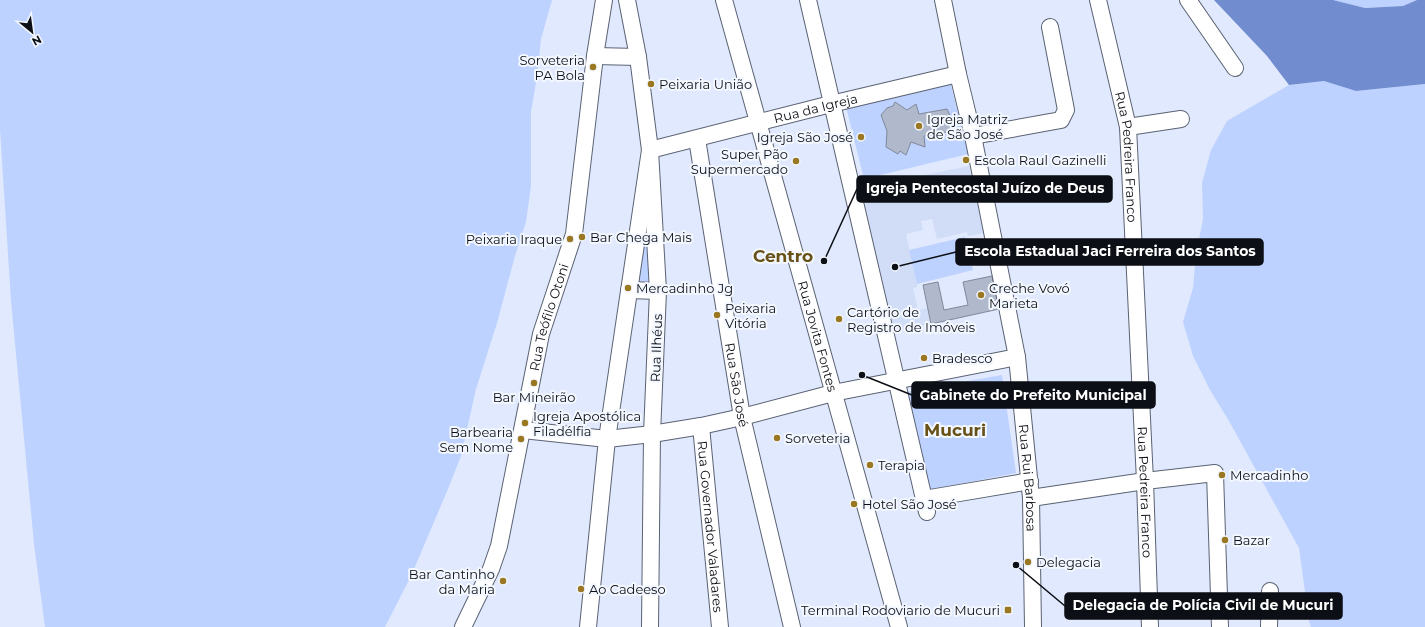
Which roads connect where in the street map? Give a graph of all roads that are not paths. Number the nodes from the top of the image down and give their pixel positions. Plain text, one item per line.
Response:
1 (604, 0) edge
2 (627, 0) edge
3 (724, 0) edge
4 (808, 0) edge
5 (943, 0) edge
6 (1098, 0) edge
7 (1188, 0) edge
8 (1050, 27) dead end
9 (595, 56) junction
10 (638, 57) junction
11 (1235, 68) dead end
12 (958, 74) junction
13 (832, 104) junction
14 (1182, 119) dead end
15 (757, 123) junction
16 (1128, 127) junction
17 (973, 136) junction
18 (697, 139) junction
19 (650, 150) junction
20 (629, 290) junction
21 (658, 291) junction
22 (1017, 357) junction
23 (896, 380) junction
24 (833, 393) junction
25 (742, 416) junction
26 (701, 426) junction
27 (522, 430) junction
28 (652, 434) junction
29 (607, 440) junction
30 (1030, 481) junction
31 (1145, 481) junction
32 (1031, 498) junction
33 (1270, 592) dead end
34 (463, 627) edge
35 (588, 627) edge
36 (650, 627) edge
37 (720, 627) edge
38 (792, 627) edge
39 (899, 627) edge
40 (1033, 627) edge
41 (1150, 627) edge
42 (1220, 627) edge
43 (1269, 627) edge

1 - 9 street, Rua Teófilo Otoni
2 - 10 street, Rua Ilhéus
3 - 15 street, Rua Jovita Fontes
4 - 13 street
5 - 12 street, Rua Rui Barbosa
6 - 16 street, Rua Pedreira Franco
7 - 11 street
8 - 17 street
9 - 10 street
9 - 27 street, Rua Teófilo Otoni
10 - 19 street, Rua Ilhéus
12 - 13 street, Rua da Igreja
12 - 17 street, Rua Rui Barbosa
13 - 15 street, Rua da Igreja
13 - 23 street
14 - 16 street
15 - 18 street, Rua da Igreja
15 - 24 street, Rua Jovita Fontes
16 - 31 street, Rua Pedreira Franco
17 - 22 street, Rua Rui Barbosa
18 - 19 street, Rua da Igreja
18 - 25 street, Rua São José
19 - 20 street
19 - 21 street, Rua Ilhéus
20 - 21 street
20 - 29 street
21 - 28 street, Rua Ilhéus
22 - 23 street
22 - 30 street, Rua Rui Barbosa
23 - 24 street
23 - 30 street
24 - 25 street
24 - 39 street, Rua Jovita Fontes
25 - 26 street
25 - 38 street, Rua São José
26 - 28 street
26 - 37 street, Rua Governador Valadares
27 - 29 street
27 - 34 street, Rua Teófilo Otoni
28 - 29 street
28 - 36 street, Rua Ilhéus
29 - 35 street
30 - 32 street, Rua Rui Barbosa
31 - 32 street
31 - 41 street, Rua Pedreira Franco
31 - 42 street
32 - 40 street, Rua Rui Barbosa
33 - 43 street

